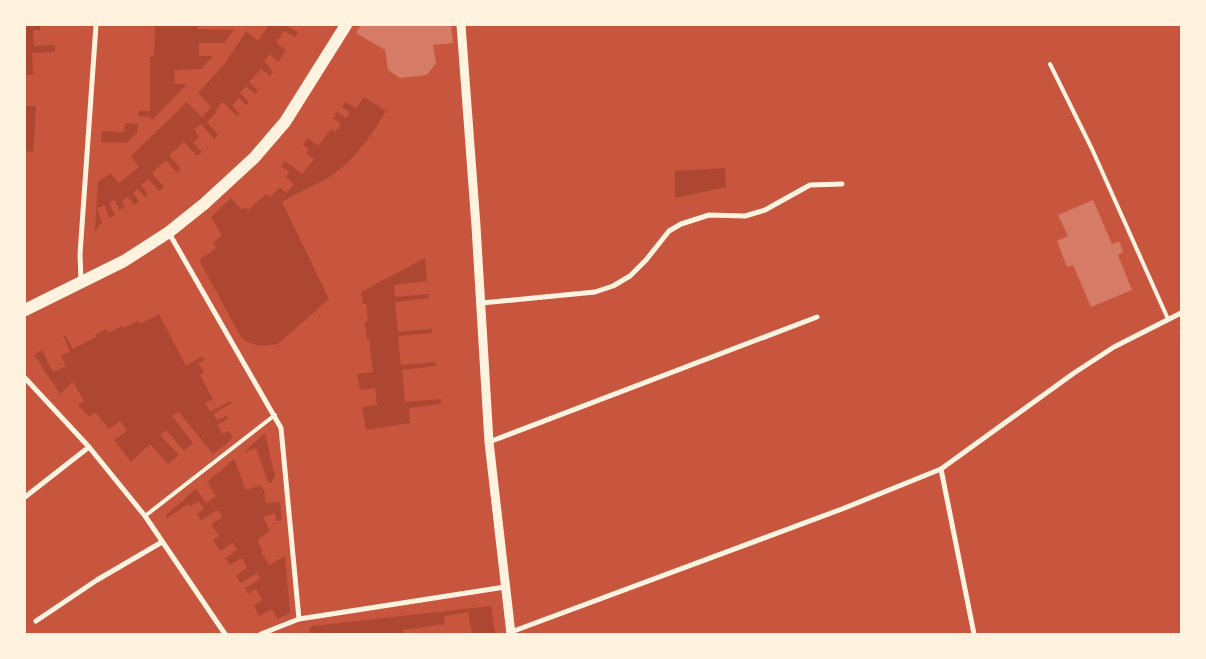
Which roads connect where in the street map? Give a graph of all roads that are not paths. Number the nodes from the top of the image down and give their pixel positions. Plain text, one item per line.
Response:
1 (96, 25) edge
2 (346, 25) edge
3 (461, 25) edge
4 (1050, 64) dead end
5 (842, 184) dead end
6 (169, 232) junction
7 (81, 282) junction
8 (481, 303) junction
9 (25, 310) edge
10 (1181, 313) edge
11 (817, 317) dead end
12 (1168, 319) junction
13 (25, 378) edge
14 (275, 415) junction
15 (489, 442) junction
16 (89, 447) junction
17 (941, 470) junction
18 (25, 497) edge
19 (145, 516) junction
20 (162, 542) junction
21 (505, 587) junction
22 (299, 619) junction
23 (36, 621) dead end
24 (511, 633) edge
25 (225, 634) edge
26 (261, 634) edge
27 (974, 634) edge

1 - 7 street
2 - 6 main road
3 - 8 street
4 - 12 lane
5 - 8 street
6 - 7 main road
6 - 14 street
7 - 9 main road
8 - 15 street
10 - 12 street
11 - 15 street
12 - 17 street
13 - 16 street
14 - 19 lane
14 - 22 street
15 - 21 street
16 - 18 street
16 - 19 street
17 - 24 street
17 - 27 street
19 - 20 street
20 - 23 street
20 - 25 street
21 - 22 street
21 - 24 street
22 - 26 street

